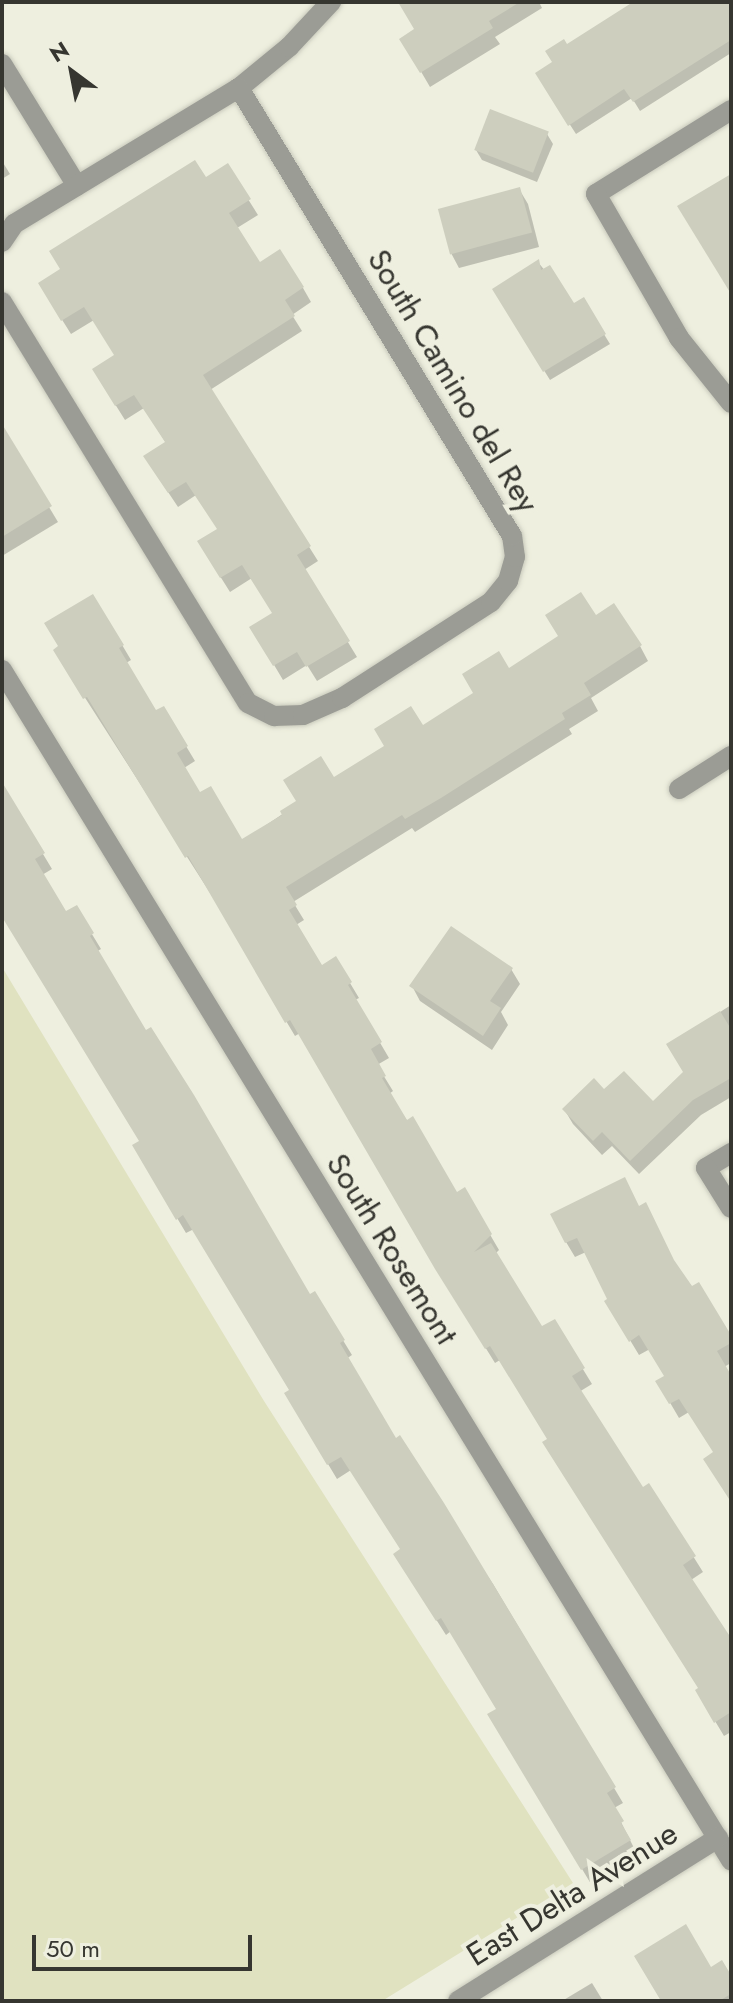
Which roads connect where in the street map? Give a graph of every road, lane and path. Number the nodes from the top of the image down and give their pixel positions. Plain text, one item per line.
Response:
1 (331, 2) edge
2 (2, 64) edge
3 (239, 88) junction
4 (731, 110) edge
5 (77, 186) junction
6 (2, 242) edge
7 (2, 302) edge
8 (731, 403) edge
9 (2, 670) edge
10 (731, 756) edge
11 (679, 789) dead end
12 (731, 1153) edge
13 (731, 1208) edge
14 (718, 1838) junction
15 (731, 1860) edge
16 (458, 2001) edge

1 - 3 street
2 - 5 street
3 - 5 street
3 - 7 street, South Camino del Rey
4 - 8 street
5 - 6 street
9 - 14 street, South Rosemont
10 - 11 street
12 - 13 street
14 - 15 street, South Rosemont
14 - 16 street, East Delta Avenue

